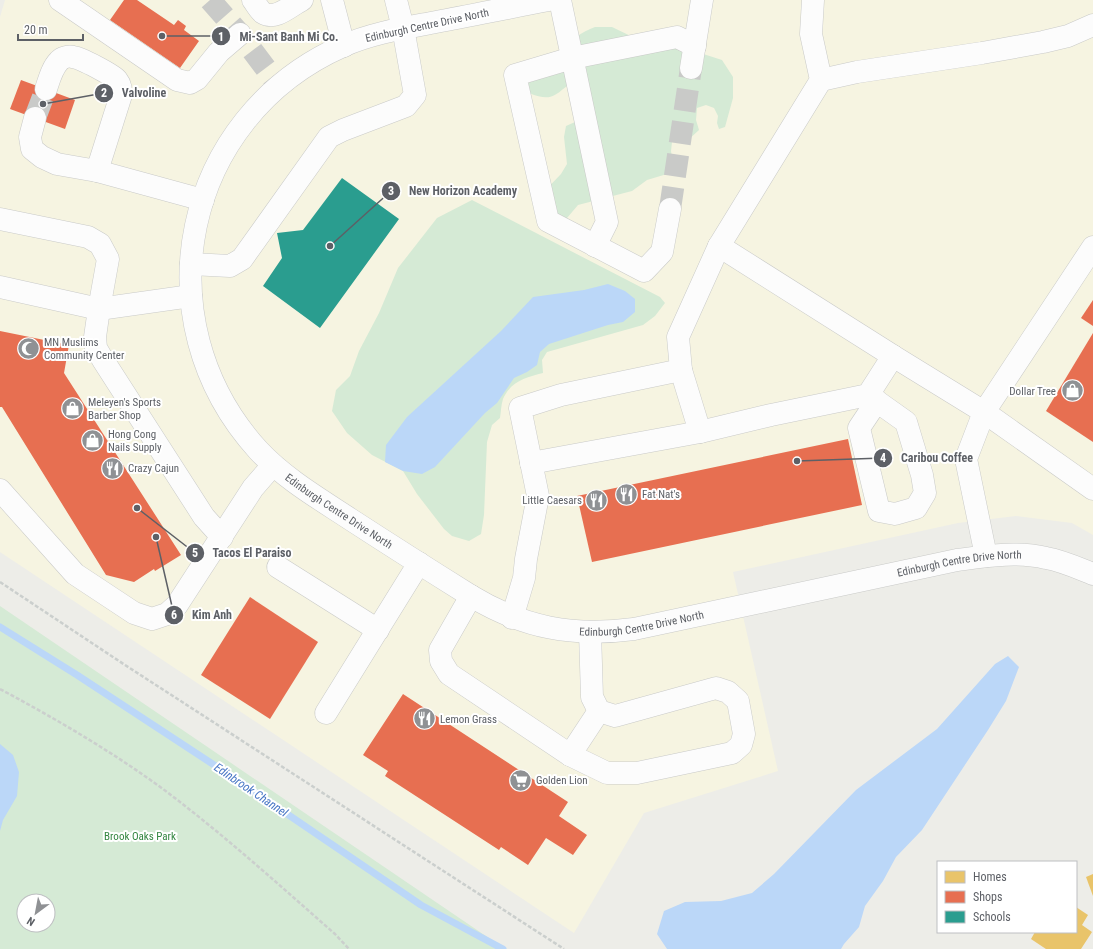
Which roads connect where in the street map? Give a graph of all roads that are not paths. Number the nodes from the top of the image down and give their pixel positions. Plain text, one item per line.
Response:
1 (60, 0) edge
2 (253, 0) edge
3 (302, 0) edge
4 (332, 0) edge
5 (396, 0) edge
6 (549, 0) edge
7 (560, 0) edge
8 (702, 0) edge
9 (813, 0) edge
10 (506, 4) edge
11 (1093, 25) edge
12 (402, 28) junction
13 (240, 34) dead end
14 (344, 46) junction
15 (695, 46) junction
16 (572, 58) junction
17 (691, 68) tunnel mouth
18 (821, 80) junction
19 (46, 89) tunnel mouth
20 (35, 118) tunnel mouth
21 (97, 171) junction
22 (202, 200) junction
23 (670, 209) tunnel mouth
24 (0, 219) edge
25 (595, 246) junction
26 (719, 246) junction
27 (1093, 247) edge
28 (191, 264) junction
29 (0, 287) edge
30 (191, 296) junction
31 (99, 308) junction
32 (893, 356) junction
33 (681, 370) junction
34 (873, 398) junction
35 (984, 412) junction
36 (700, 432) junction
37 (531, 463) junction
38 (273, 465) junction
39 (1093, 489) edge
40 (0, 490) edge
41 (222, 537) junction
42 (986, 556) junction
43 (419, 563) junction
44 (278, 567) dead end
45 (1093, 574) edge
46 (471, 596) junction
47 (512, 618) junction
48 (378, 630) junction
49 (590, 632) junction
50 (599, 711) junction
51 (326, 713) dead end
52 (570, 755) junction

1 - 13 street
2 - 3 street
4 - 14 street
5 - 12 street
6 - 10 street, Edinburgh Centre Drive North
7 - 16 street
8 - 15 street
9 - 18 street
10 - 12 street, Edinburgh Centre Drive North
11 - 18 street
12 - 14 street, Edinburgh Centre Drive North
12 - 28 street
14 - 22 street, Edinburgh Centre Drive North
15 - 16 street
15 - 17 street
16 - 25 street
16 - 25 street
18 - 26 street
19 - 21 street
20 - 21 street
21 - 22 street
22 - 28 street, Edinburgh Centre Drive North
23 - 25 street
24 - 31 street
26 - 32 street
26 - 33 street
27 - 35 street
28 - 30 street, Edinburgh Centre Drive North
29 - 31 street
30 - 31 street
30 - 38 street, Edinburgh Centre Drive North
31 - 41 street
32 - 34 street
32 - 35 street
33 - 36 street
33 - 37 street
34 - 34 street
34 - 36 street
35 - 39 street
35 - 42 street
36 - 37 street
37 - 47 street
38 - 41 street
38 - 43 street, Edinburgh Centre Drive North
40 - 41 street
42 - 45 street, Edinburgh Centre Drive North
42 - 49 street, Edinburgh Centre Drive North
43 - 46 street, Edinburgh Centre Drive North
43 - 48 street
44 - 48 street
46 - 47 street, Edinburgh Centre Drive North
46 - 52 street
47 - 49 street, Edinburgh Centre Drive North
48 - 51 street
49 - 50 street
50 - 52 street
50 - 52 street

